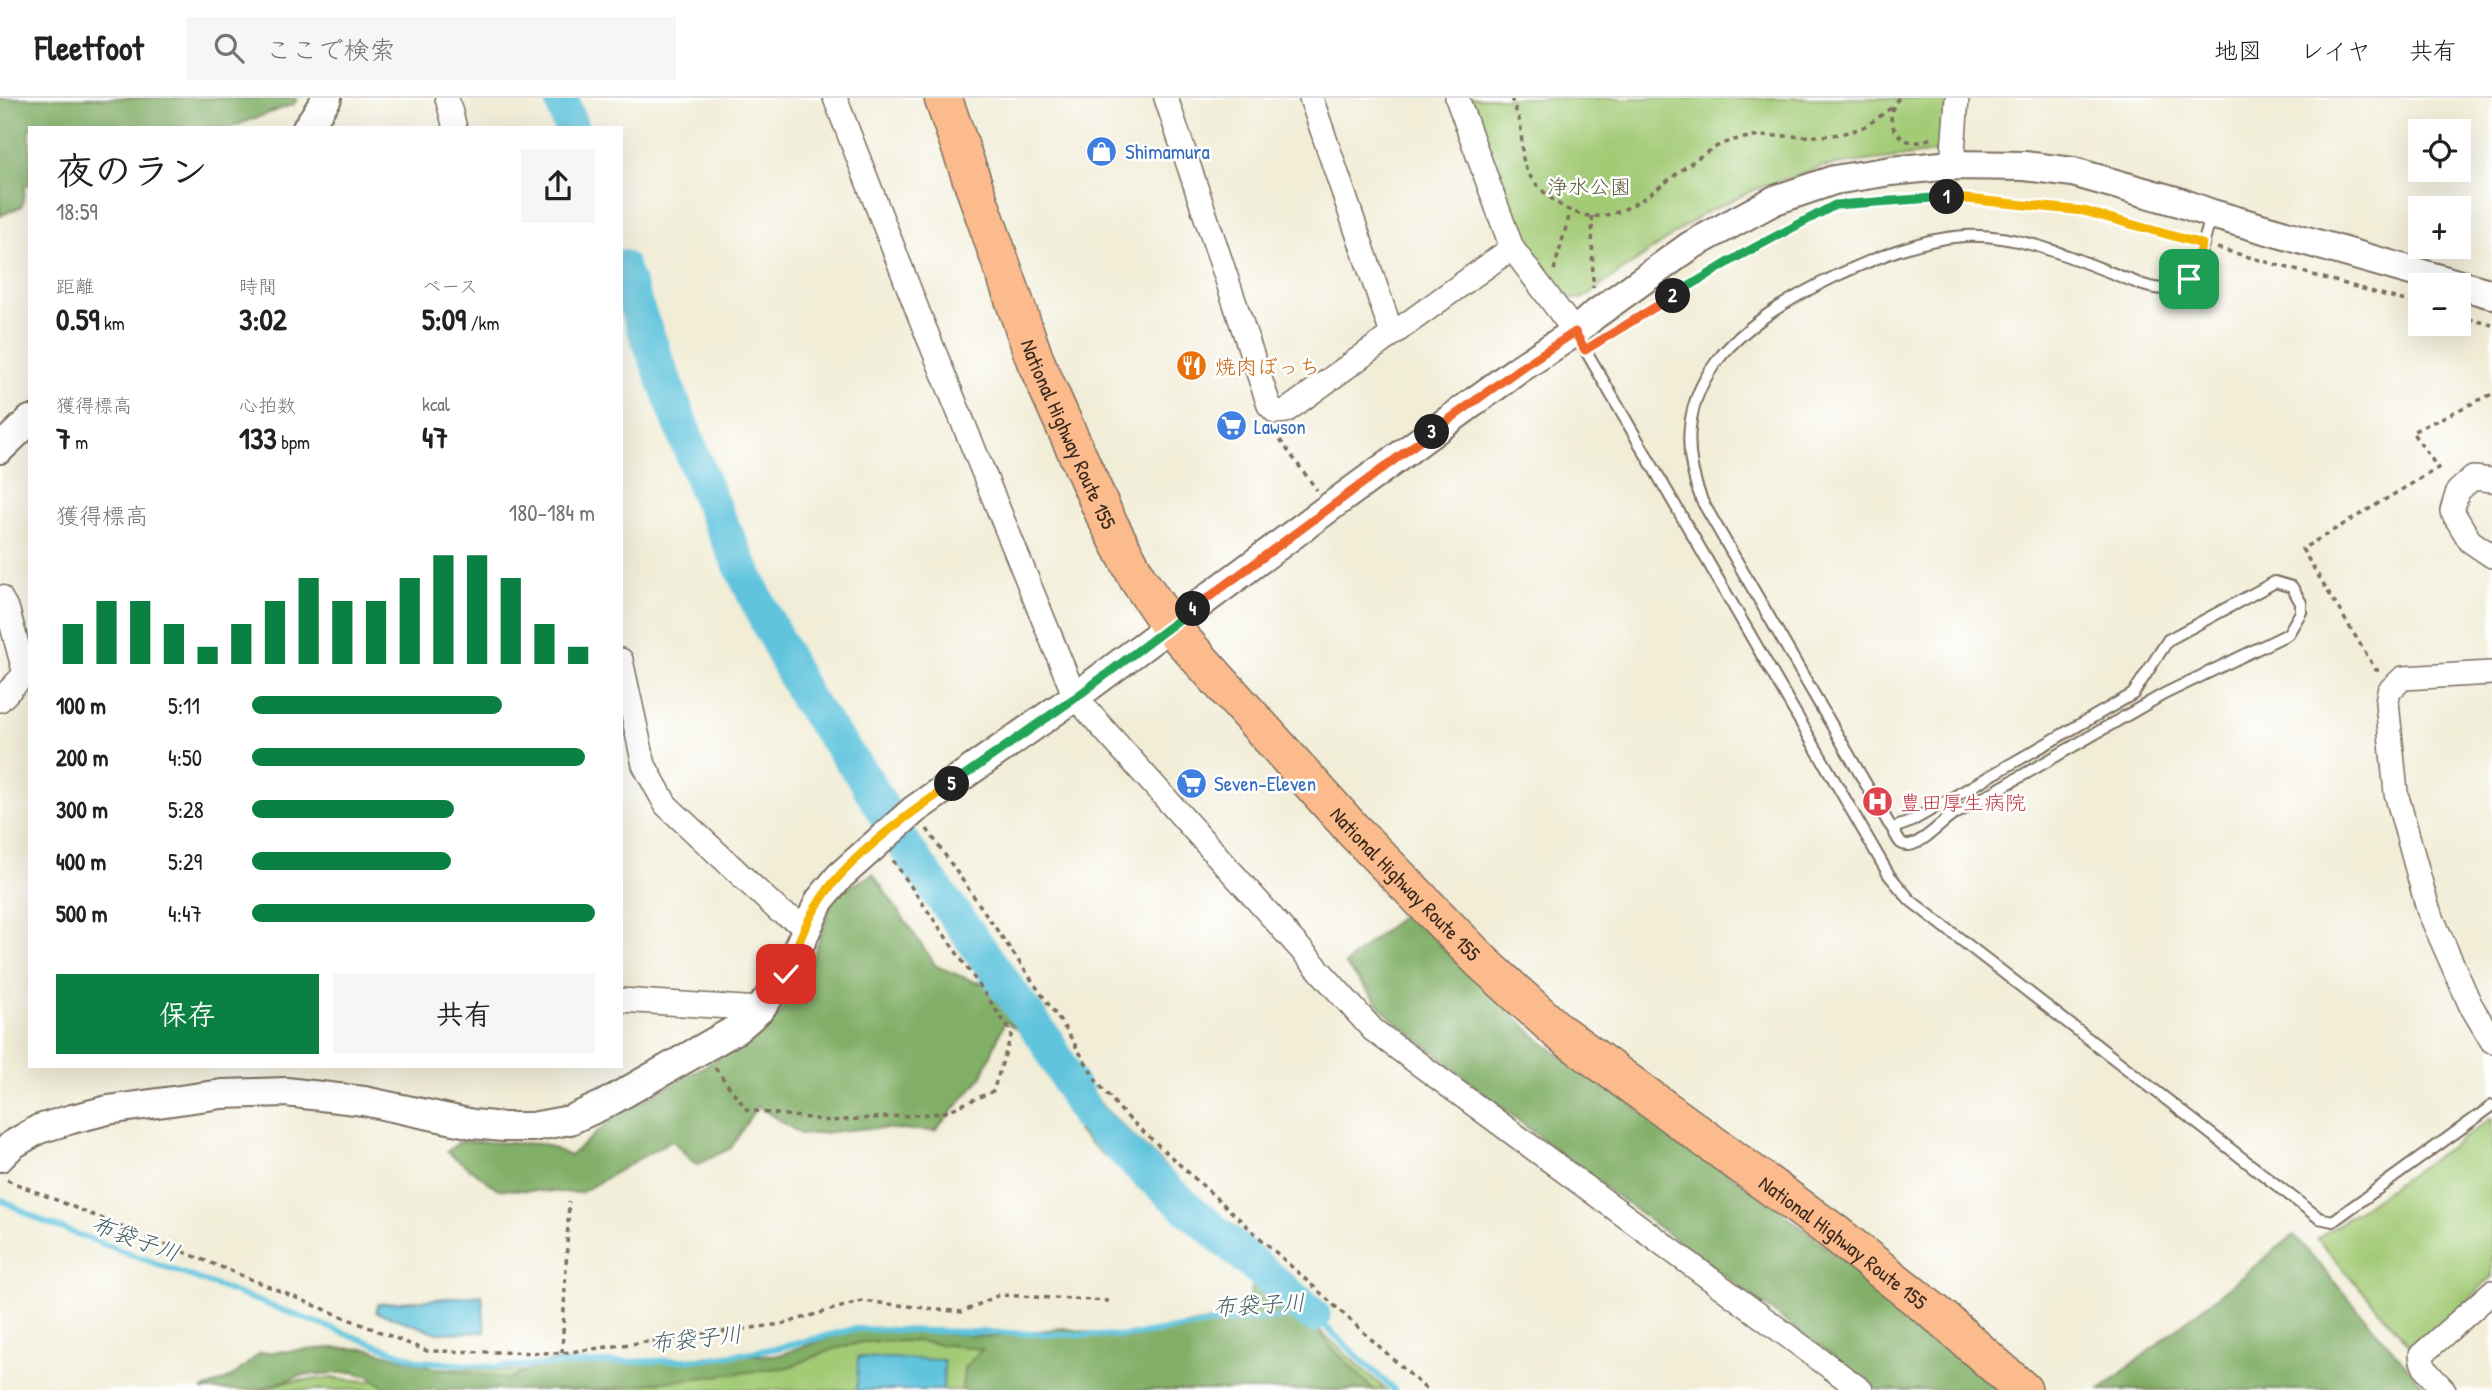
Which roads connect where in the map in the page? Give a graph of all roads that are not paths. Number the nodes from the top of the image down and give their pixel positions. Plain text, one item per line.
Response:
1 (327, 98) edge
2 (447, 98) edge
3 (835, 98) edge
4 (943, 98) edge
5 (1166, 98) edge
6 (1311, 98) edge
7 (1457, 98) edge
8 (1957, 98) edge
9 (308, 126) edge
10 (454, 126) edge
11 (1952, 165) junction
12 (2212, 215) junction
13 (1512, 247) junction
14 (2492, 293) edge
15 (1584, 333) junction
16 (1392, 334) junction
17 (28, 422) edge
18 (0, 449) edge
19 (2492, 480) edge
20 (2492, 556) edge
21 (0, 597) edge
22 (1170, 626) junction
23 (623, 669) edge
24 (2492, 673) edge
25 (28, 677) edge
26 (1075, 698) junction
27 (0, 700) edge
28 (1894, 828) junction
29 (806, 926) junction
30 (623, 1000) edge
31 (760, 1009) junction
32 (2492, 1041) edge
33 (2492, 1106) edge
34 (0, 1157) edge
35 (2492, 1292) edge
36 (1861, 1390) edge
37 (2023, 1390) edge
38 (2444, 1390) edge

1 - 9 street
2 - 10 street
3 - 26 street
4 - 22 highway, National Highway Route 155
5 - 16 street
6 - 16 street
7 - 13 street
8 - 11 street
11 - 12 street
11 - 15 street
12 - 14 street
12 - 28 lane
13 - 15 street
13 - 16 street
15 - 22 street
15 - 33 lane
17 - 18 street
19 - 20 street
21 - 25 street
22 - 26 street
22 - 37 highway, National Highway Route 155
23 - 29 street
24 - 32 street
25 - 27 street
26 - 29 street
26 - 36 street
28 - 28 lane
29 - 31 street
30 - 31 street
31 - 34 street
35 - 38 street

